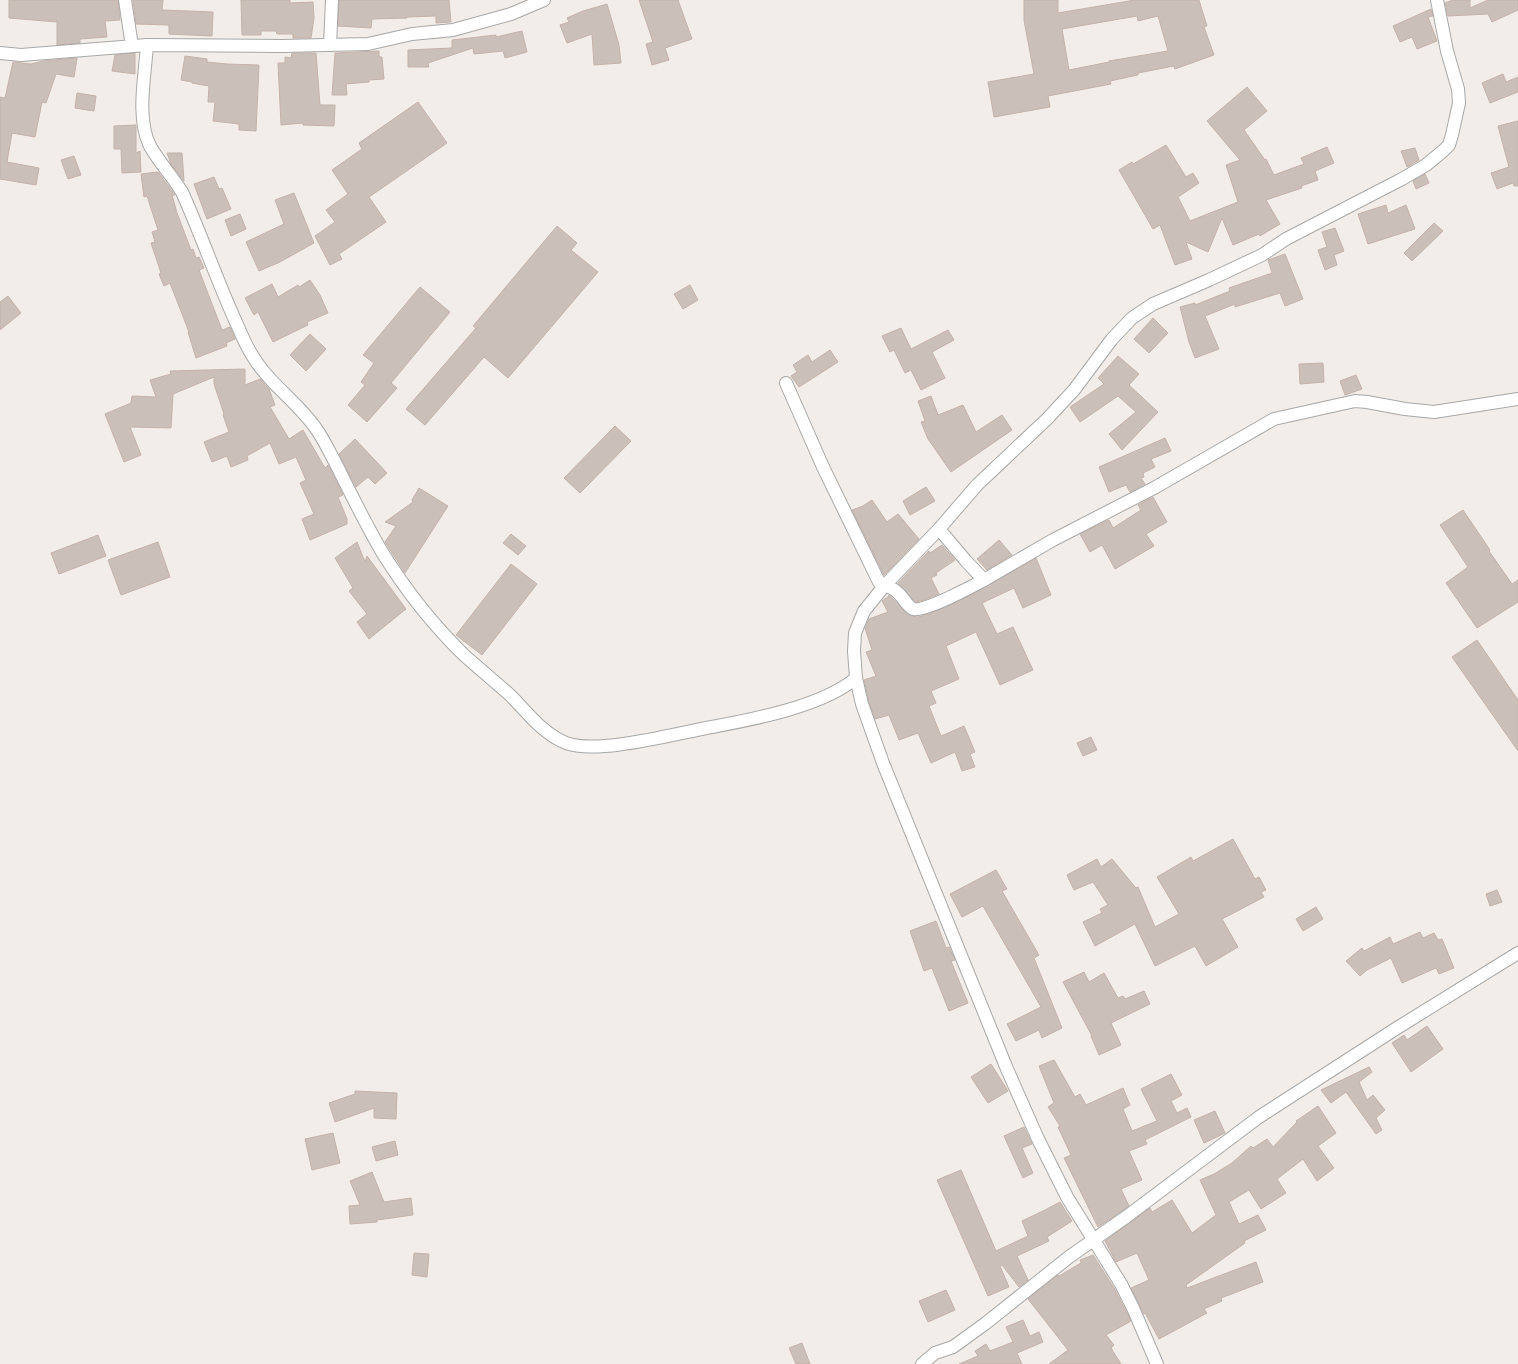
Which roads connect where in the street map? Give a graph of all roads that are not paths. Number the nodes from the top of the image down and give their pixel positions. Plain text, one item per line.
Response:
1 (125, 0) edge
2 (332, 0) edge
3 (544, 0) edge
4 (1437, 0) edge
5 (147, 45) junction
6 (330, 45) junction
7 (132, 46) junction
8 (0, 53) edge
9 (786, 383) dead end
10 (1518, 399) edge
11 (939, 529) junction
12 (984, 580) junction
13 (885, 585) junction
14 (856, 678) junction
15 (1518, 953) edge
16 (1093, 1239) junction
17 (922, 1364) edge
18 (1156, 1364) edge

1 - 7 street
2 - 6 street
3 - 6 street
4 - 11 street
5 - 6 street
5 - 7 street
5 - 14 street
7 - 8 street
9 - 13 street
10 - 12 street
11 - 12 street
11 - 13 street
12 - 13 street
13 - 14 street
14 - 16 street
15 - 16 street
16 - 17 street
16 - 18 street

